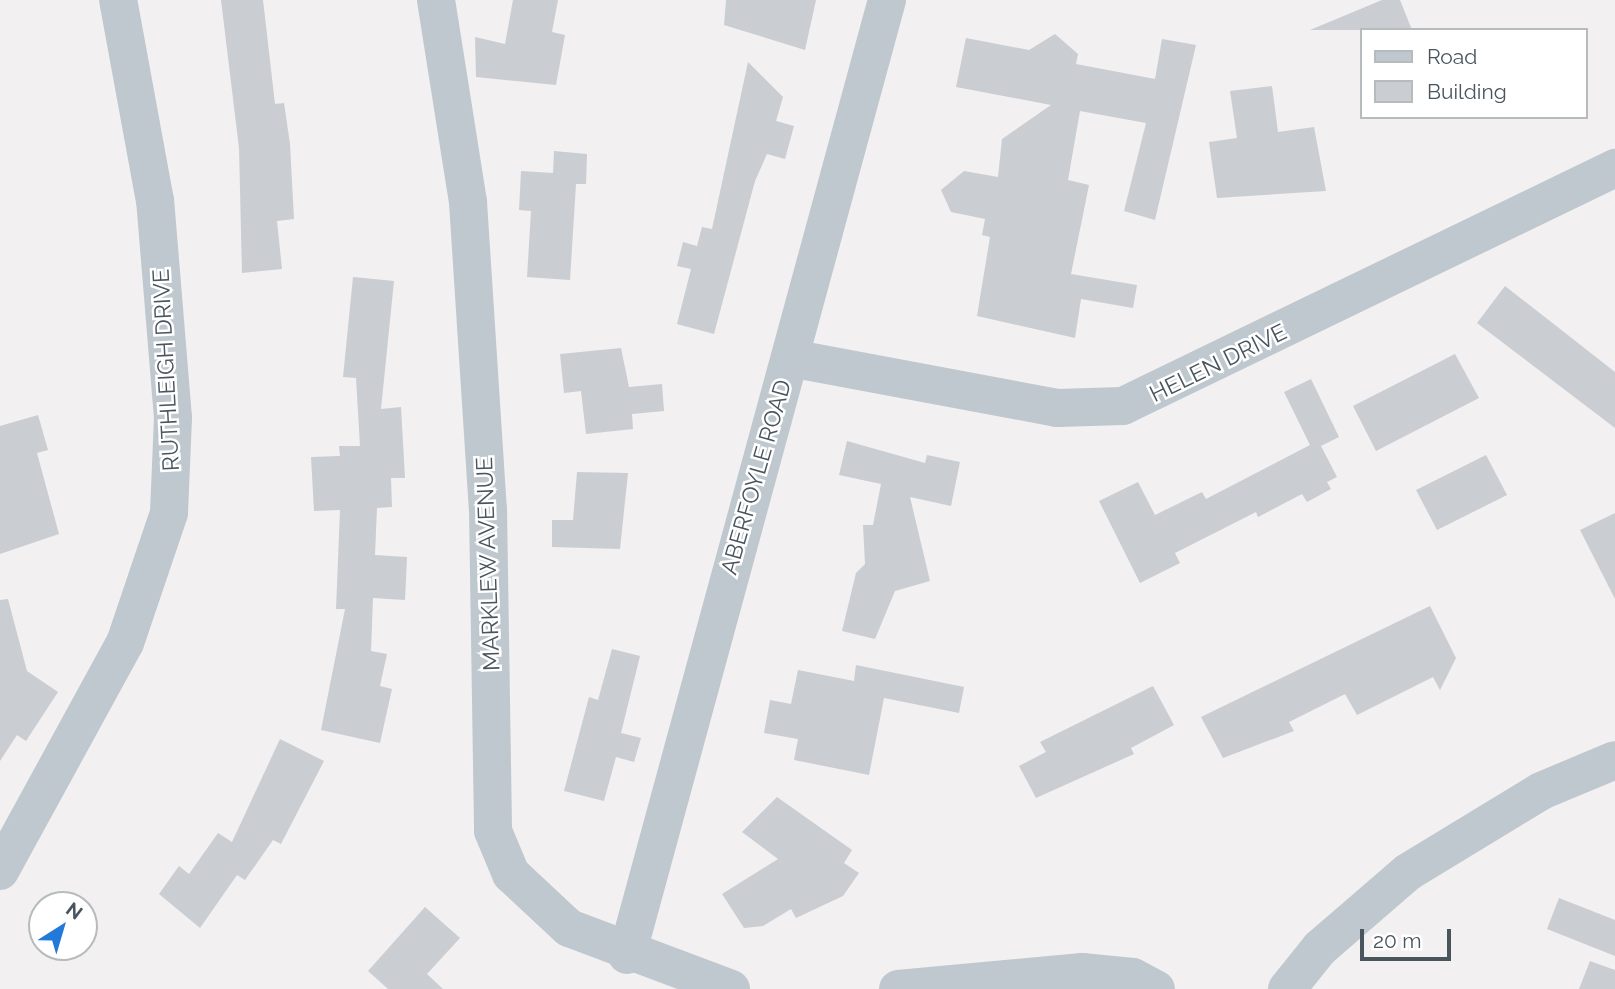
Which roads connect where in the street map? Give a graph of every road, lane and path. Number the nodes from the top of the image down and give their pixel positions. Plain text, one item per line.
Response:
1 (118, 0) edge
2 (436, 0) edge
3 (887, 0) edge
4 (1615, 168) edge
5 (790, 358) junction
6 (1615, 760) edge
7 (0, 871) edge
8 (627, 955) junction
9 (731, 989) edge
10 (898, 989) edge
11 (1156, 989) edge
12 (1287, 989) edge

1 - 7 street, RUTHLEIGH DRIVE
2 - 8 street, MARKLEW AVENUE
3 - 5 street, ABERFOYLE ROAD
4 - 5 street, HELEN DRIVE
5 - 8 street, ABERFOYLE ROAD
6 - 12 street
8 - 9 street, MARKLEW AVENUE
10 - 11 street

